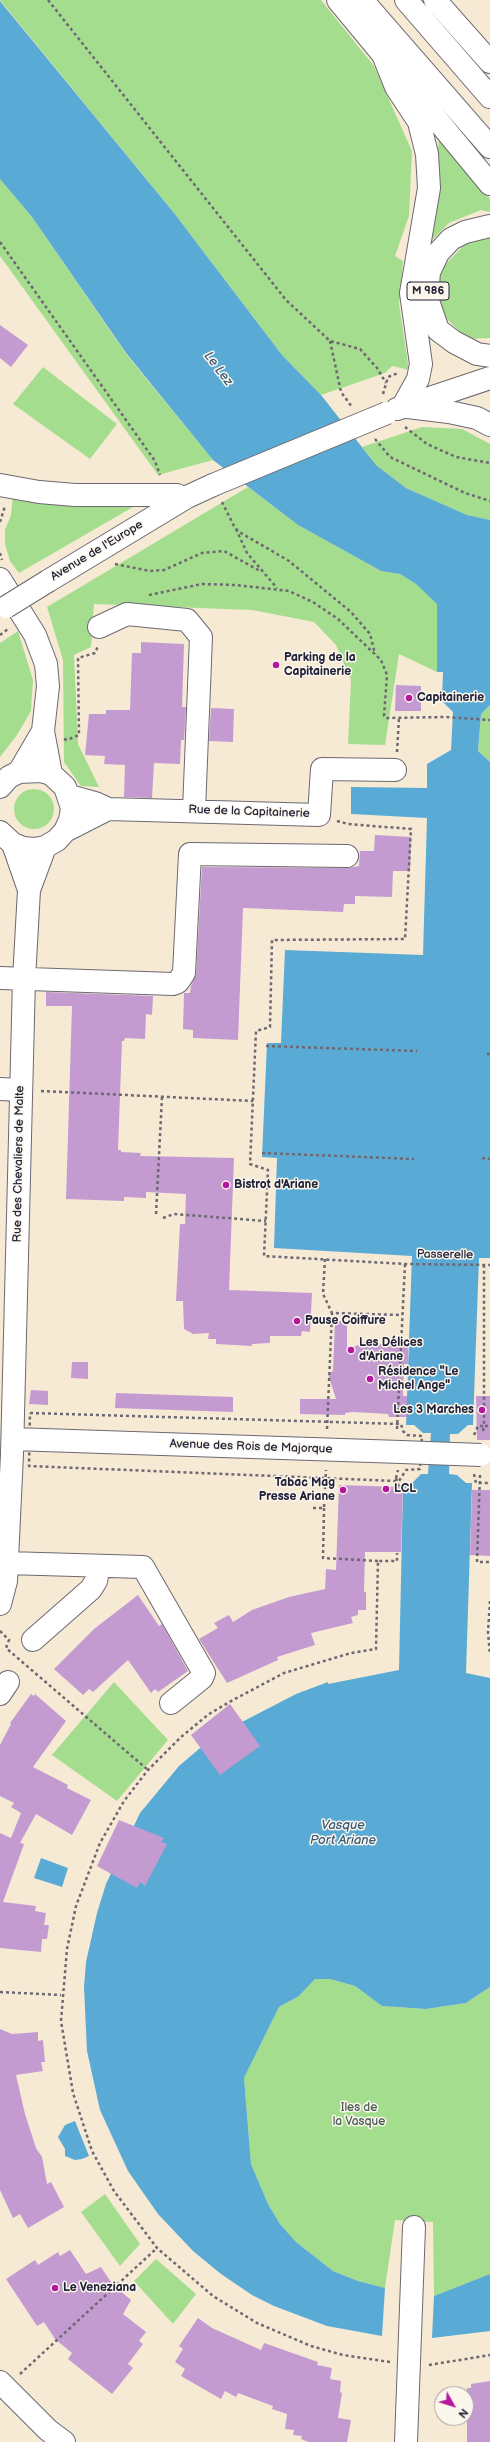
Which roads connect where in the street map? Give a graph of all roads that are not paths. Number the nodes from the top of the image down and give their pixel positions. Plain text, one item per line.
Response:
1 (338, 0) edge
2 (362, 0) edge
3 (406, 0) edge
4 (435, 0) edge
5 (384, 57) junction
6 (490, 62) edge
7 (490, 97) edge
8 (490, 147) edge
9 (490, 184) edge
10 (490, 226) edge
11 (490, 356) edge
12 (490, 378) edge
13 (395, 410) junction
14 (490, 424) edge
15 (0, 486) edge
16 (182, 496) junction
17 (0, 579) edge
18 (3, 609) edge
19 (100, 627) road end
20 (52, 734) junction
21 (395, 770) dead end
22 (19, 772) junction
23 (51, 774) junction
24 (0, 787) edge
25 (70, 796) junction
26 (108, 809) junction
27 (194, 810) junction
28 (66, 831) junction
29 (6, 838) edge
30 (46, 847) junction
31 (348, 856) dead end
32 (29, 890) junction
33 (0, 978) edge
34 (24, 979) junction
35 (10, 1090) edge
36 (13, 1439) junction
37 (486, 1455) edge
38 (7, 1563) junction
39 (99, 1566) junction
40 (1, 1598) edge
41 (33, 1640) dead end
42 (170, 1703) dead end
43 (414, 2227) dead end
44 (5, 2385) edge
45 (64, 2442) edge
46 (406, 2442) edge

1 - 5 street
2 - 8 street
3 - 7 street
4 - 6 street
5 - 9 street
5 - 13 street
10 - 11 street, M 986
12 - 13 street, Avenue de l'Europe
13 - 14 street
13 - 16 street, Avenue de l'Europe, bridge
15 - 16 street
16 - 18 street, Avenue de l'Europe, bridge
17 - 20 street
19 - 27 street
20 - 22 street
20 - 23 street
21 - 27 street, Rue de la Capitainerie
22 - 23 street
22 - 24 street
23 - 25 street
25 - 26 street, Rue de la Capitainerie
25 - 28 street
26 - 27 street, Rue de la Capitainerie
26 - 28 street, Rue de la Capitainerie
28 - 30 street, Rue de la Capitainerie
29 - 30 street
29 - 32 street
30 - 32 street
31 - 34 street
32 - 34 street, Rue des Chevaliers de Malte
33 - 34 street
34 - 35 street, Rue des Chevaliers de Malte
35 - 36 street, Rue des Chevaliers de Malte
36 - 37 street, Avenue des Rois de Majorque, bridge
36 - 38 street, Rue des Chevaliers de Malte
38 - 39 street
38 - 40 street, Rue des Chevaliers de Malte
39 - 41 street
39 - 42 street
43 - 46 street
44 - 45 street

